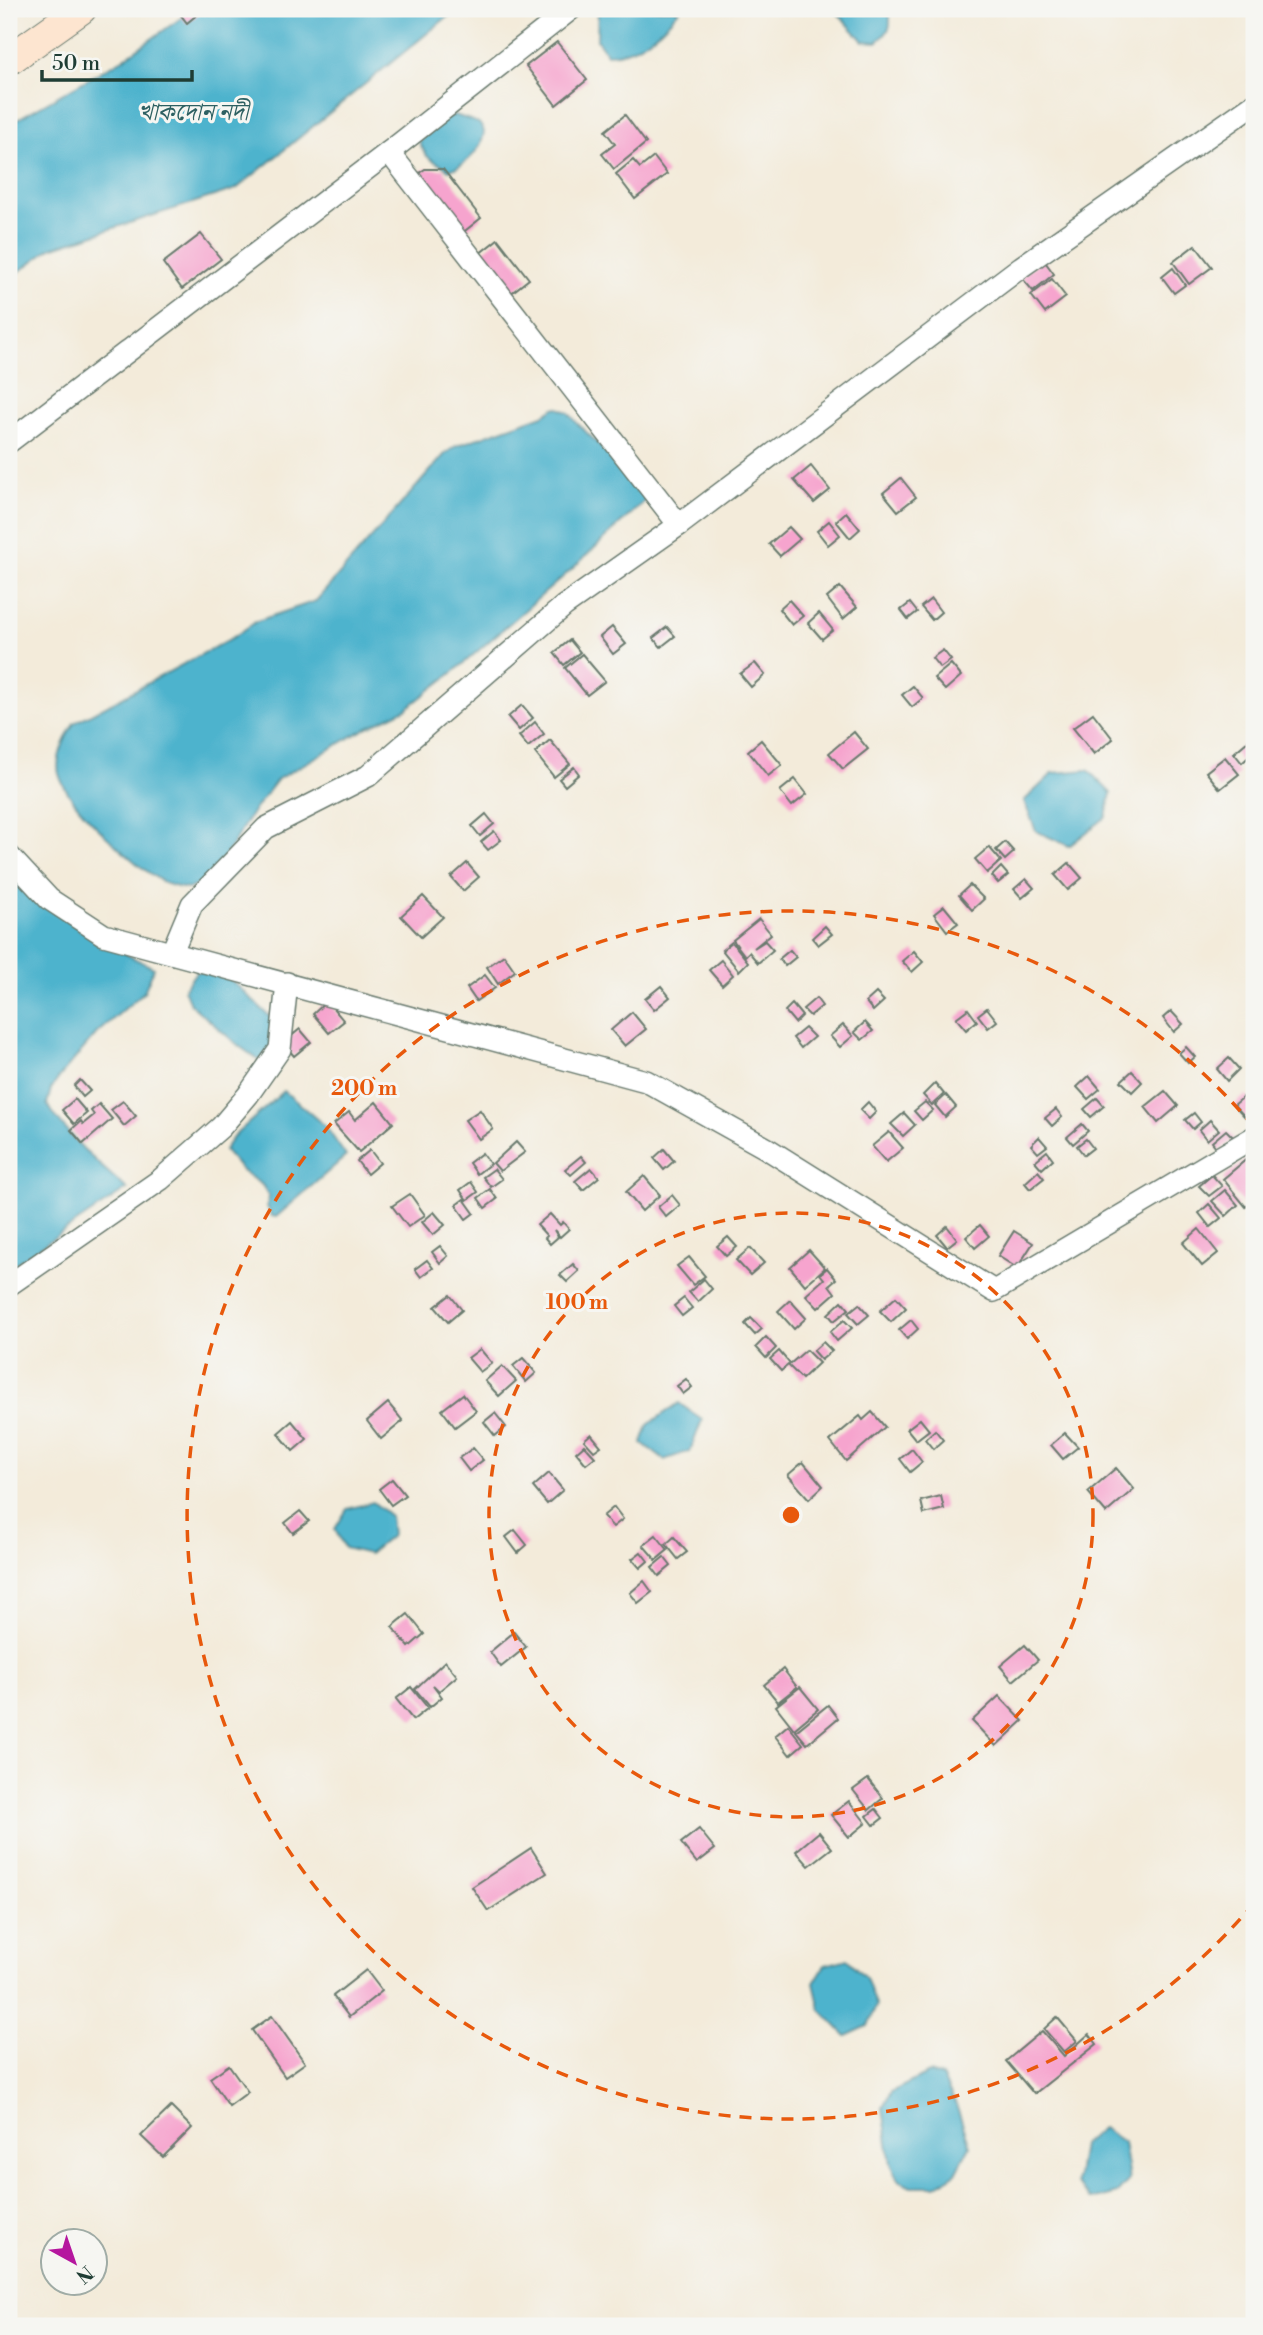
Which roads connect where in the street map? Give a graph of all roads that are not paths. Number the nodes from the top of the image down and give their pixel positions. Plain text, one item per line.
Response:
1 (81, 9) edge
2 (571, 9) edge
3 (9, 60) edge
4 (1254, 104) edge
5 (389, 152) junction
6 (9, 442) edge
7 (679, 525) junction
8 (9, 856) edge
9 (172, 953) junction
10 (287, 983) junction
11 (1254, 1137) edge
12 (9, 1285) edge

1 - 3 street
2 - 5 street
4 - 7 street
5 - 6 street
5 - 7 street
7 - 9 street
8 - 9 street
9 - 10 street
10 - 11 street
10 - 12 street

